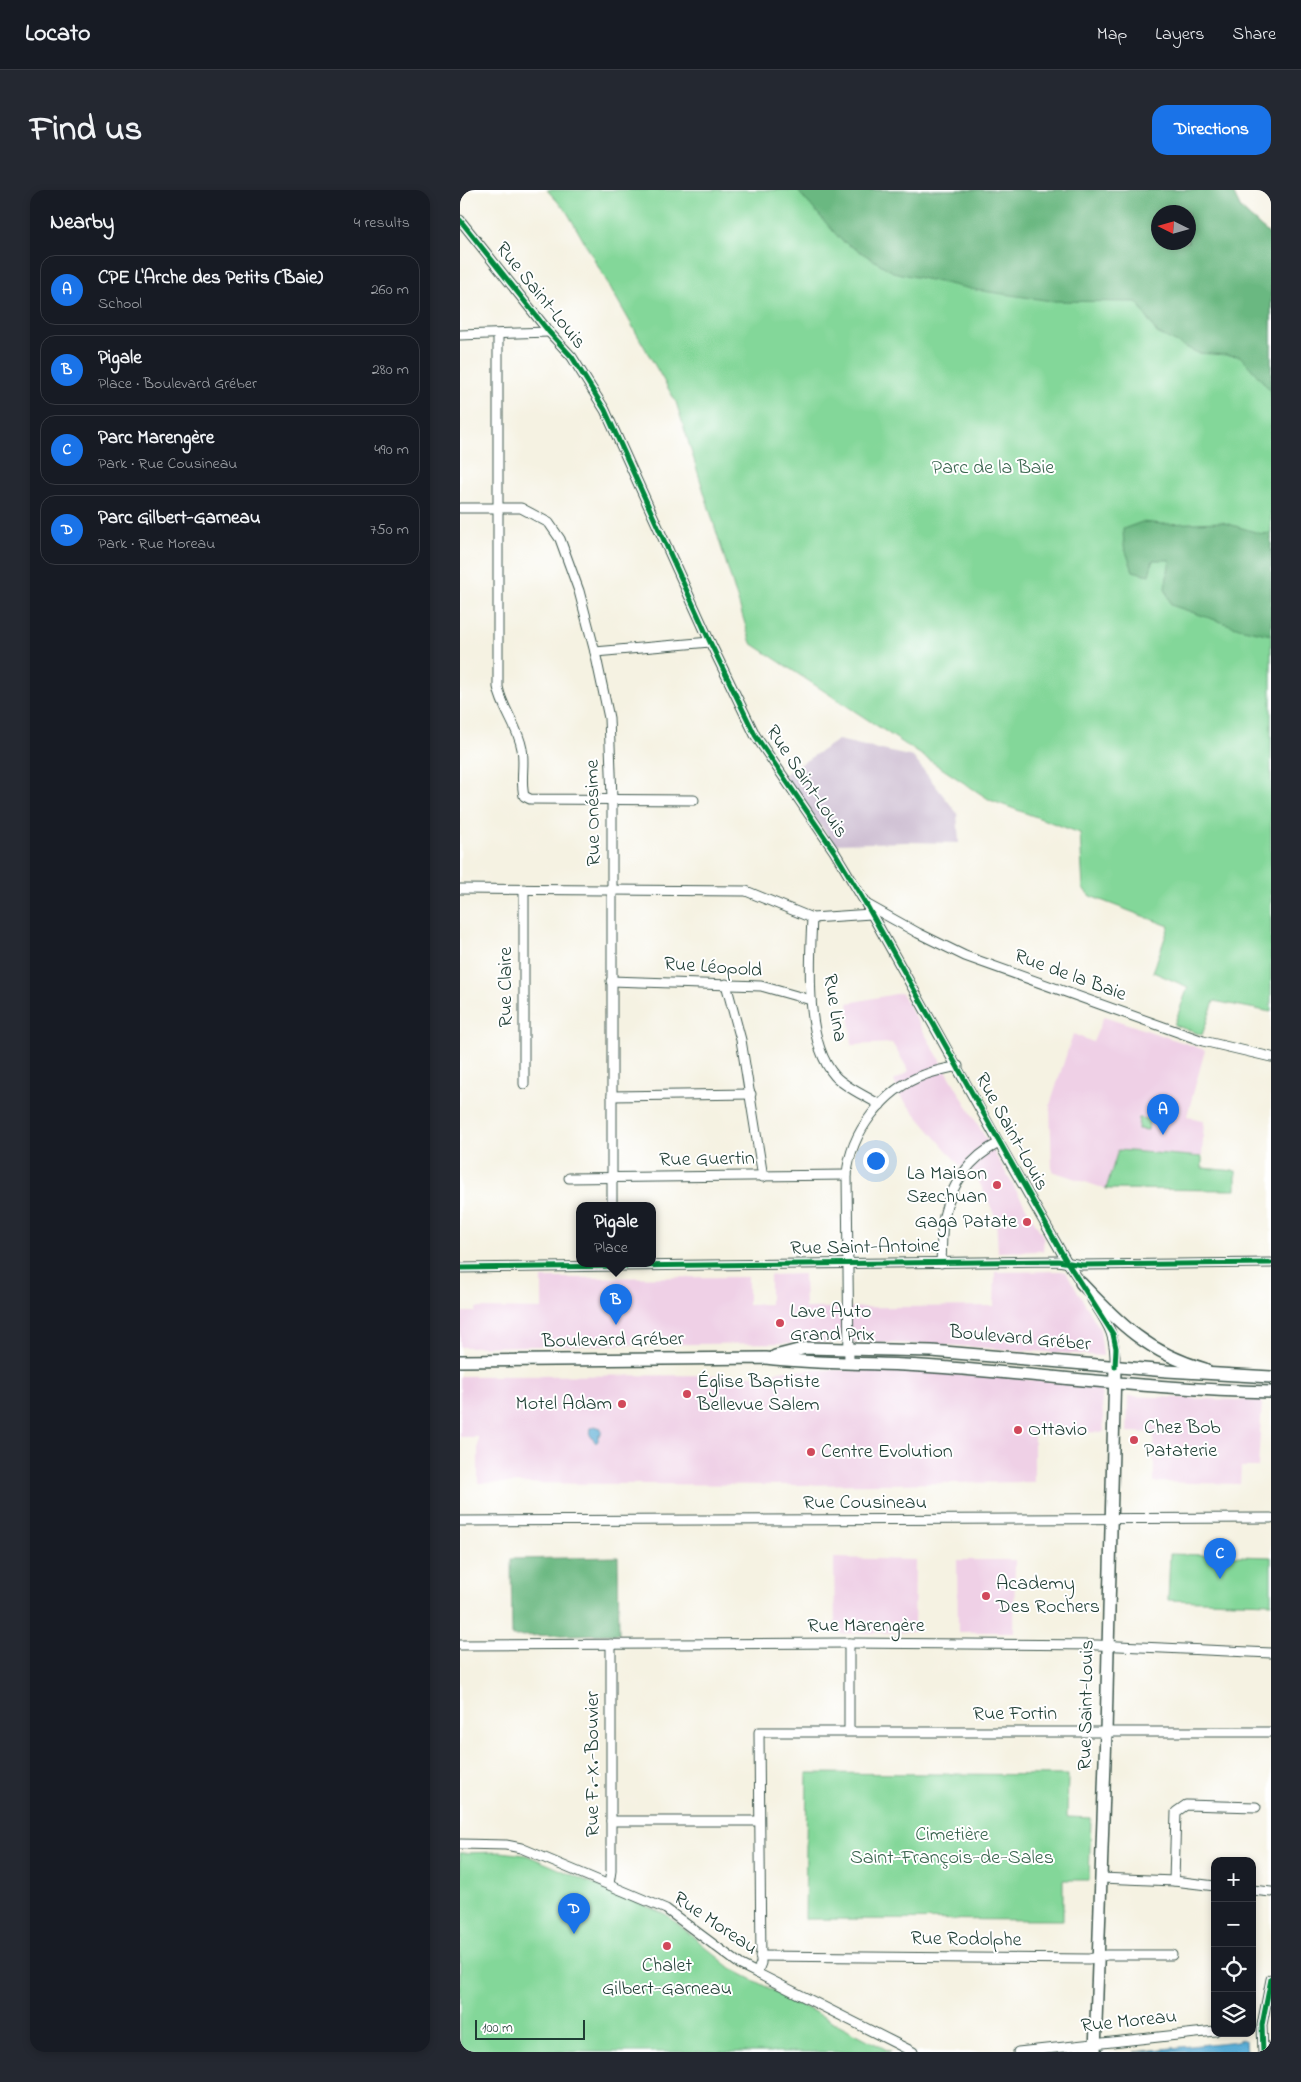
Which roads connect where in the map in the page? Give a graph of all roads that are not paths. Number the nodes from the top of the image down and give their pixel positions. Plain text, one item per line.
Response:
1 (460, 220) edge
2 (549, 332) junction
3 (460, 335) edge
4 (498, 335) junction
5 (460, 508) edge
6 (499, 508) junction
7 (710, 642) junction
8 (595, 652) junction
9 (612, 799) junction
10 (694, 800) dead end
11 (460, 889) edge
12 (524, 889) junction
13 (612, 889) junction
14 (866, 904) junction
15 (871, 914) junction
16 (812, 918) junction
17 (611, 981) junction
18 (726, 984) junction
19 (811, 1000) junction
20 (1271, 1057) edge
21 (958, 1066) junction
22 (524, 1084) dead end
23 (751, 1094) junction
24 (612, 1096) junction
25 (880, 1105) junction
26 (999, 1143) junction
27 (847, 1175) junction
28 (763, 1177) junction
29 (568, 1178) dead end
30 (611, 1178) junction
31 (612, 1202) edge
32 (1067, 1262) junction
33 (848, 1263) junction
34 (941, 1263) junction
35 (1271, 1264) edge
36 (656, 1265) edge
37 (576, 1266) edge
38 (460, 1268) edge
39 (1081, 1283) junction
40 (849, 1348) junction
41 (766, 1358) junction
42 (460, 1361) edge
43 (849, 1363) junction
44 (1115, 1366) junction
45 (1230, 1376) junction
46 (1271, 1377) edge
47 (1115, 1382) junction
48 (1271, 1392) edge
49 (1271, 1518) edge
50 (1112, 1520) junction
51 (460, 1521) edge
52 (849, 1643) junction
53 (610, 1644) junction
54 (460, 1645) edge
55 (1107, 1645) junction
56 (1271, 1653) edge
57 (849, 1731) junction
58 (1106, 1732) junction
59 (1271, 1732) edge
60 (1256, 1807) dead end
61 (611, 1821) junction
62 (759, 1821) junction
63 (460, 1844) edge
64 (1102, 1878) junction
65 (1174, 1881) junction
66 (609, 1884) junction
67 (1211, 1886) edge
68 (1256, 1890) edge
69 (1271, 1892) edge
70 (1172, 1955) dead end
71 (760, 1956) junction
72 (1099, 1957) junction
73 (758, 1973) junction
74 (1271, 1980) edge
75 (1262, 2025) junction
76 (1256, 2026) edge
77 (1211, 2031) edge
78 (1095, 2048) edge
79 (914, 2052) edge
80 (1018, 2052) edge
81 (1263, 2052) edge

1 - 2 street, Rue Saint-Louis
2 - 4 street
2 - 7 street, Rue Saint-Louis
3 - 4 street
4 - 6 street
5 - 6 street, Rue Onésime
6 - 8 street, Rue Onésime
6 - 9 street
7 - 8 street
7 - 14 street, Rue Saint-Louis
8 - 9 street, Rue Onésime
9 - 10 street
9 - 13 street, Rue Onésime
11 - 12 street
12 - 13 street
12 - 22 street, Rue Claire
13 - 16 street
13 - 17 street, Rue Onésime
14 - 15 street, Rue Saint-Louis
14 - 20 street, Rue de la Baie
15 - 16 street
15 - 21 street, Rue Saint-Louis
16 - 19 street, Rue Lina
17 - 18 street, Rue Léopold
17 - 24 street, Rue Onésime
18 - 19 street, Rue Léopold
18 - 23 street
19 - 25 street, Rue Lina
21 - 25 street
21 - 26 street, Rue Saint-Louis
23 - 24 street
23 - 28 street
24 - 30 street, Rue Onésime
25 - 27 street
26 - 32 street, Rue Saint-Louis
26 - 34 street
27 - 28 street, Rue Guertin
27 - 33 street
28 - 30 street, Rue Guertin
29 - 30 street, Rue Guertin
30 - 31 street, Rue Onésime
32 - 34 street, Rue Saint-Antoine
32 - 35 street, Rue Saint-Antoine
32 - 39 street, Rue Saint-Louis
33 - 34 street, Rue Saint-Antoine
33 - 36 street, Rue Saint-Antoine
33 - 40 street
37 - 38 street, Rue Saint-Antoine
39 - 44 street, Rue Saint-Louis
39 - 45 main road
40 - 41 main road, Boulevard Gréber
40 - 43 street
40 - 44 main road, Boulevard Gréber
41 - 42 main road, Boulevard Gréber
41 - 43 main road, Boulevard Gréber
43 - 47 main road, Boulevard Gréber
44 - 45 main road, Boulevard Gréber
44 - 47 main road, Rue Saint-Louis
45 - 46 main road, Boulevard Gréber
47 - 48 main road, Boulevard Gréber
47 - 50 main road, Rue Saint-Louis
49 - 50 street, Rue Cousineau
50 - 51 street, Rue Cousineau
50 - 55 main road, Rue Saint-Louis
52 - 53 street, Rue Marengère
52 - 55 street, Rue Marengère
52 - 57 street
53 - 54 street, Rue Marengère
53 - 61 street, Rue F.-X.-Bouvier
55 - 56 street, Rue Marengère
55 - 58 main road, Rue Saint-Louis
57 - 58 street, Rue Fortin
57 - 62 street, Rue Fortin
58 - 59 street, Rue Fortin
58 - 64 main road, Rue Saint-Louis
60 - 65 street
61 - 62 street
61 - 66 street, Rue F.-X.-Bouvier
62 - 71 street
63 - 66 street, Rue Moreau
64 - 65 street
64 - 72 main road, Rue Saint-Louis
65 - 67 street
66 - 73 street, Rue Moreau
68 - 69 street
70 - 72 street, Rue Rodolphe
71 - 72 street, Rue Rodolphe
71 - 73 street
72 - 78 main road, Rue Saint-Louis
73 - 79 street, Rue Moreau
74 - 75 street
75 - 76 street
75 - 81 street
77 - 78 street, Rue Moreau
78 - 80 street, Rue Moreau

